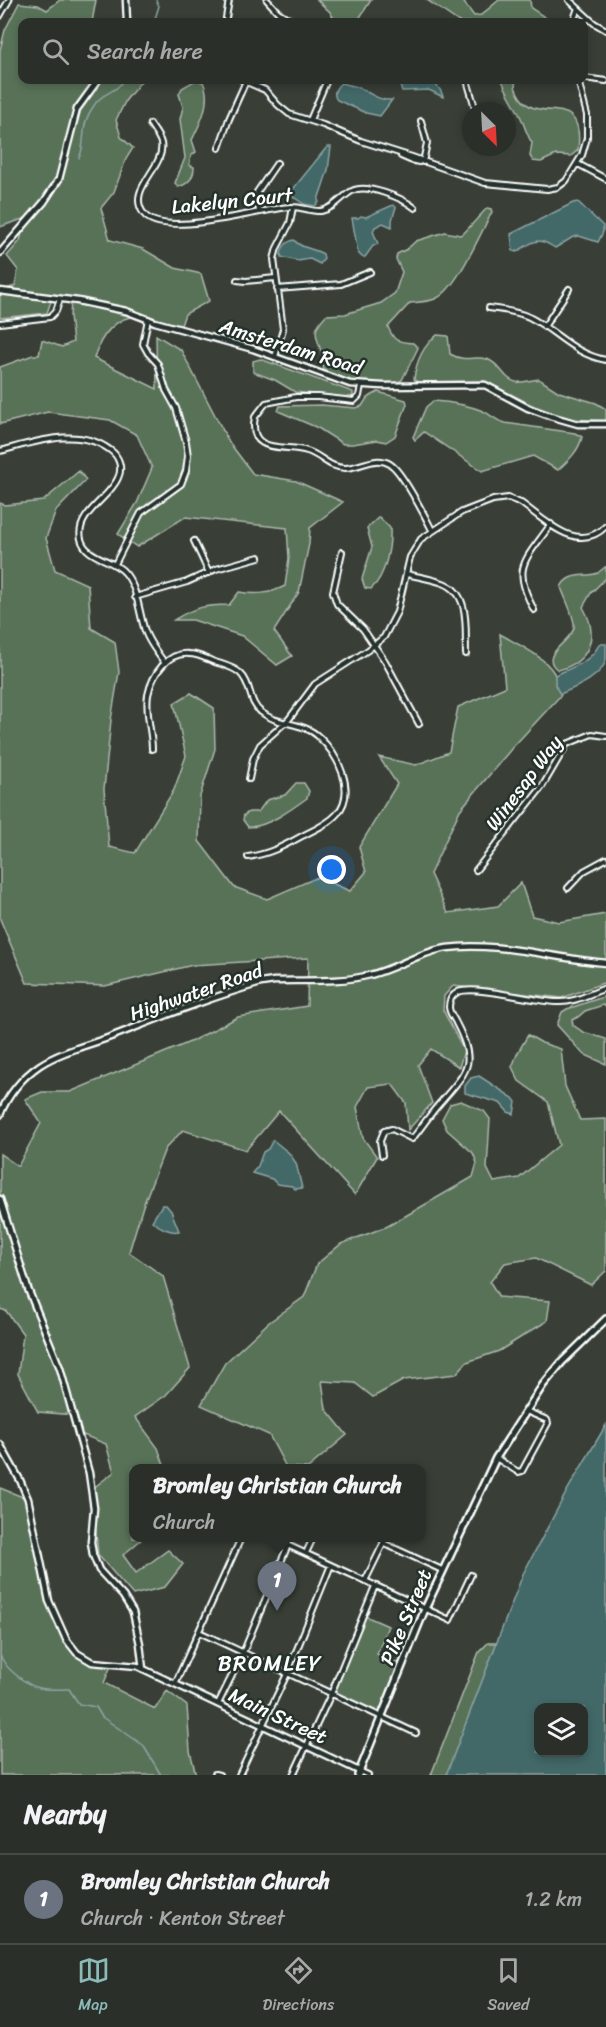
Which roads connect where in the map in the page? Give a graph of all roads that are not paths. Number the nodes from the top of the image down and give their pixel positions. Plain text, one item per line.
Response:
1 (9, 0) edge
2 (126, 0) edge
3 (229, 0) edge
4 (267, 0) edge
5 (569, 0) edge
6 (578, 8) junction
7 (0, 16) edge
8 (127, 18) edge
9 (226, 18) dead end
10 (288, 18) edge
11 (575, 18) edge
12 (590, 19) joint
13 (606, 30) edge
14 (588, 79) edge
15 (606, 81) edge
16 (95, 84) edge
17 (242, 84) edge
18 (253, 84) edge
19 (325, 84) edge
20 (468, 84) edge
21 (579, 84) edge
22 (473, 102) edge
23 (310, 121) junction
24 (421, 121) dead end
25 (150, 124) dead end
26 (219, 148) dead end
27 (423, 162) junction
28 (277, 163) dead end
29 (578, 164) junction
30 (606, 179) edge
31 (293, 207) junction
32 (415, 208) dead end
33 (259, 212) junction
34 (0, 253) edge
35 (370, 272) dead end
36 (275, 278) junction
37 (237, 280) dead end
38 (570, 288) dead end
39 (277, 289) junction
40 (0, 291) edge
41 (60, 299) junction
42 (489, 308) dead end
43 (148, 319) junction
44 (0, 323) edge
45 (544, 327) junction
46 (275, 357) junction
47 (606, 360) edge
48 (361, 386) junction
49 (606, 424) edge
50 (0, 451) edge
51 (551, 524) junction
52 (606, 526) edge
53 (432, 530) junction
54 (194, 541) dead end
55 (342, 552) dead end
56 (259, 557) dead end
57 (115, 564) junction
58 (209, 573) junction
59 (406, 574) junction
60 (135, 597) junction
61 (534, 610) dead end
62 (374, 646) junction
63 (466, 654) dead end
64 (164, 662) junction
65 (286, 722) junction
66 (418, 724) dead end
67 (606, 736) edge
68 (152, 749) dead end
69 (249, 778) dead end
70 (248, 857) dead end
71 (606, 859) edge
72 (476, 870) dead end
73 (568, 888) dead end
74 (606, 963) edge
75 (606, 988) edge
76 (0, 1115) edge
77 (382, 1155) dead end
78 (0, 1199) edge
79 (606, 1319) edge
80 (525, 1411) junction
81 (0, 1444) edge
82 (496, 1458) junction
83 (239, 1542) edge
84 (281, 1542) edge
85 (311, 1542) edge
86 (383, 1542) edge
87 (388, 1542) edge
88 (288, 1545) junction
89 (306, 1553) junction
90 (331, 1565) junction
91 (442, 1570) junction
92 (471, 1575) dead end
93 (365, 1581) junction
94 (375, 1586) junction
95 (425, 1609) junction
96 (199, 1632) junction
97 (243, 1653) junction
98 (143, 1669) junction
99 (287, 1674) junction
100 (175, 1684) junction
101 (331, 1694) junction
102 (218, 1704) junction
103 (380, 1717) junction
104 (262, 1725) junction
105 (416, 1733) dead end
106 (306, 1746) junction
107 (358, 1773) edge
108 (239, 1775) edge
109 (293, 1775) edge
110 (368, 1775) edge

1 - 7 street
2 - 8 street
3 - 9 street
4 - 10 street
5 - 6 street
6 - 11 street
6 - 12 street
12 - 13 street
14 - 15 street
16 - 34 street
17 - 26 street
18 - 23 street
19 - 23 street
20 - 22 street
21 - 29 street
23 - 27 street
24 - 27 street
25 - 33 street, Lakelyn Court
27 - 29 street
28 - 33 street
29 - 30 street
31 - 32 street, Lakelyn Court
31 - 33 street, Lakelyn Court
31 - 36 street
35 - 39 street
36 - 37 street
36 - 39 street
38 - 45 street
39 - 46 street
40 - 41 street, Amsterdam Road
41 - 43 street, Amsterdam Road
41 - 44 street
42 - 45 street
43 - 46 street, Amsterdam Road
43 - 57 street
45 - 47 street
46 - 48 street, Amsterdam Road
48 - 49 street, Amsterdam Road
48 - 53 street
50 - 57 street
51 - 52 street
51 - 53 street
51 - 61 street
53 - 59 street
54 - 58 street
55 - 62 street
56 - 58 street
57 - 60 street
58 - 60 street
59 - 62 street
59 - 63 street
60 - 64 street
62 - 65 street
62 - 66 street
64 - 65 street
64 - 68 street
65 - 69 street
65 - 70 street
67 - 72 street, Winesap Way
71 - 73 street
74 - 76 street, Highwater Road
75 - 77 street
78 - 98 street
79 - 80 main road, Pike Street
80 - 82 main road, Pike Street
80 - 82 street
81 - 98 street, Main Street
82 - 91 main road, Pike Street
83 - 96 street
84 - 88 street
85 - 89 street
86 - 93 street
87 - 91 street
88 - 89 street
88 - 97 street
89 - 90 street
90 - 93 street
90 - 99 street
91 - 95 main road, Pike Street
92 - 95 street
93 - 94 street
94 - 95 street
94 - 101 street
95 - 103 main road, Pike Street
96 - 97 street
96 - 100 street
97 - 99 street
97 - 102 street
98 - 100 street, Main Street
99 - 101 street
99 - 104 street
100 - 102 street, Main Street
101 - 103 street
101 - 106 street
102 - 104 street, Main Street
103 - 105 street
103 - 107 main road, Pike Street
104 - 106 street, Main Street
104 - 108 street
106 - 107 street, Main Street
106 - 109 street
107 - 110 street, Main Street

